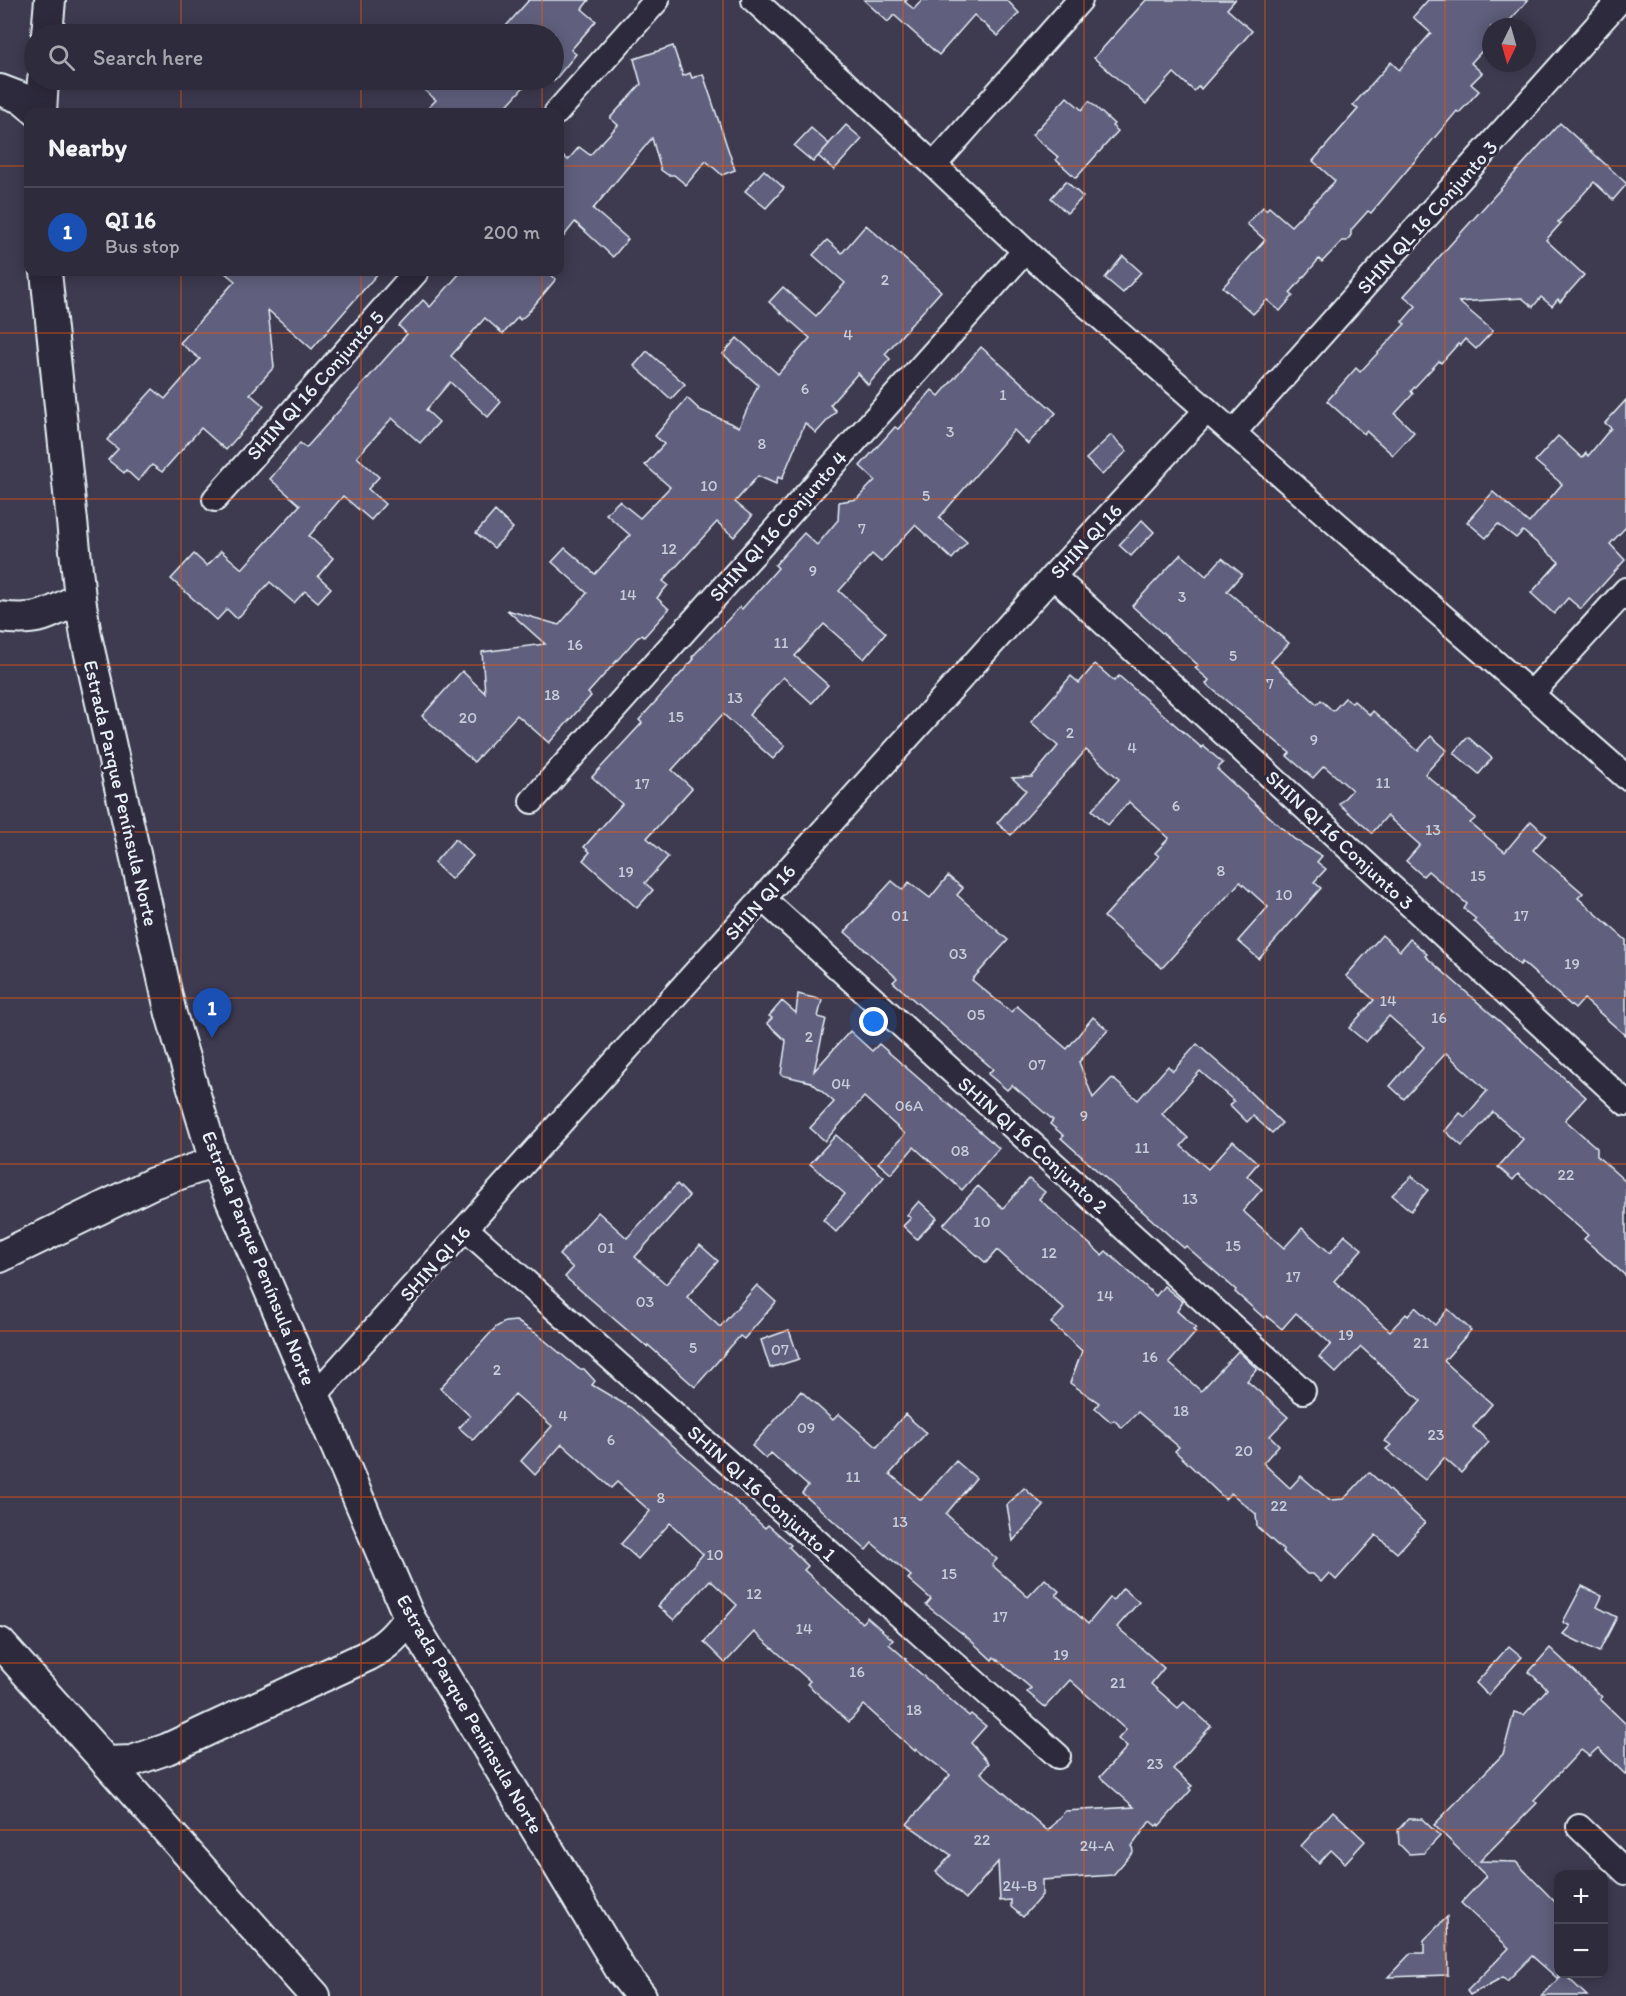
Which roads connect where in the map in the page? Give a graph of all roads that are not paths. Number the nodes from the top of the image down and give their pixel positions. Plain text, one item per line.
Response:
1 (50, 0) edge
2 (657, 0) edge
3 (754, 0) edge
4 (1080, 0) edge
5 (1620, 0) edge
6 (48, 24) edge
7 (0, 90) edge
8 (42, 90) edge
9 (35, 108) edge
10 (40, 108) edge
11 (561, 108) edge
12 (934, 165) junction
13 (1025, 250) junction
14 (46, 276) edge
15 (412, 276) edge
16 (1207, 410) junction
17 (1233, 433) junction
18 (215, 499) dead end
19 (1053, 576) junction
20 (1626, 590) edge
21 (80, 598) junction
22 (0, 617) edge
23 (1531, 694) junction
24 (1626, 777) edge
25 (532, 801) dead end
26 (763, 900) junction
27 (1626, 1103) edge
28 (216, 1162) junction
29 (466, 1229) junction
30 (0, 1257) edge
31 (1303, 1391) dead end
32 (315, 1395) junction
33 (409, 1617) junction
34 (0, 1643) edge
35 (1058, 1756) dead end
36 (106, 1762) junction
37 (1579, 1827) dead end
38 (1626, 1872) edge
39 (315, 1996) edge
40 (641, 1996) edge

1 - 6 main road
2 - 11 street
3 - 12 street
4 - 12 street
5 - 17 street, SHIN QL 16 Conjunto 3
7 - 9 main road
8 - 10 main road
12 - 13 street
13 - 16 street
13 - 25 street, SHIN QI 16 Conjunto 4
14 - 21 main road, Estrada Parque Península Norte
15 - 18 street, SHIN QI 16 Conjunto 5
16 - 17 street
16 - 19 street, SHIN QI 16
17 - 23 street
19 - 26 street, SHIN QI 16
19 - 27 street, SHIN QI 16 Conjunto 3
20 - 23 street
21 - 22 main road
21 - 28 main road, Estrada Parque Península Norte
23 - 24 street
26 - 29 street, SHIN QI 16
26 - 31 street, SHIN QI 16 Conjunto 2
28 - 30 main road
28 - 32 main road, Estrada Parque Península Norte
29 - 32 street, SHIN QI 16
29 - 35 street, SHIN QI 16 Conjunto 1
32 - 33 main road, Estrada Parque Península Norte
33 - 36 main road
33 - 40 main road, Estrada Parque Península Norte
34 - 36 main road
36 - 39 main road
37 - 38 street

